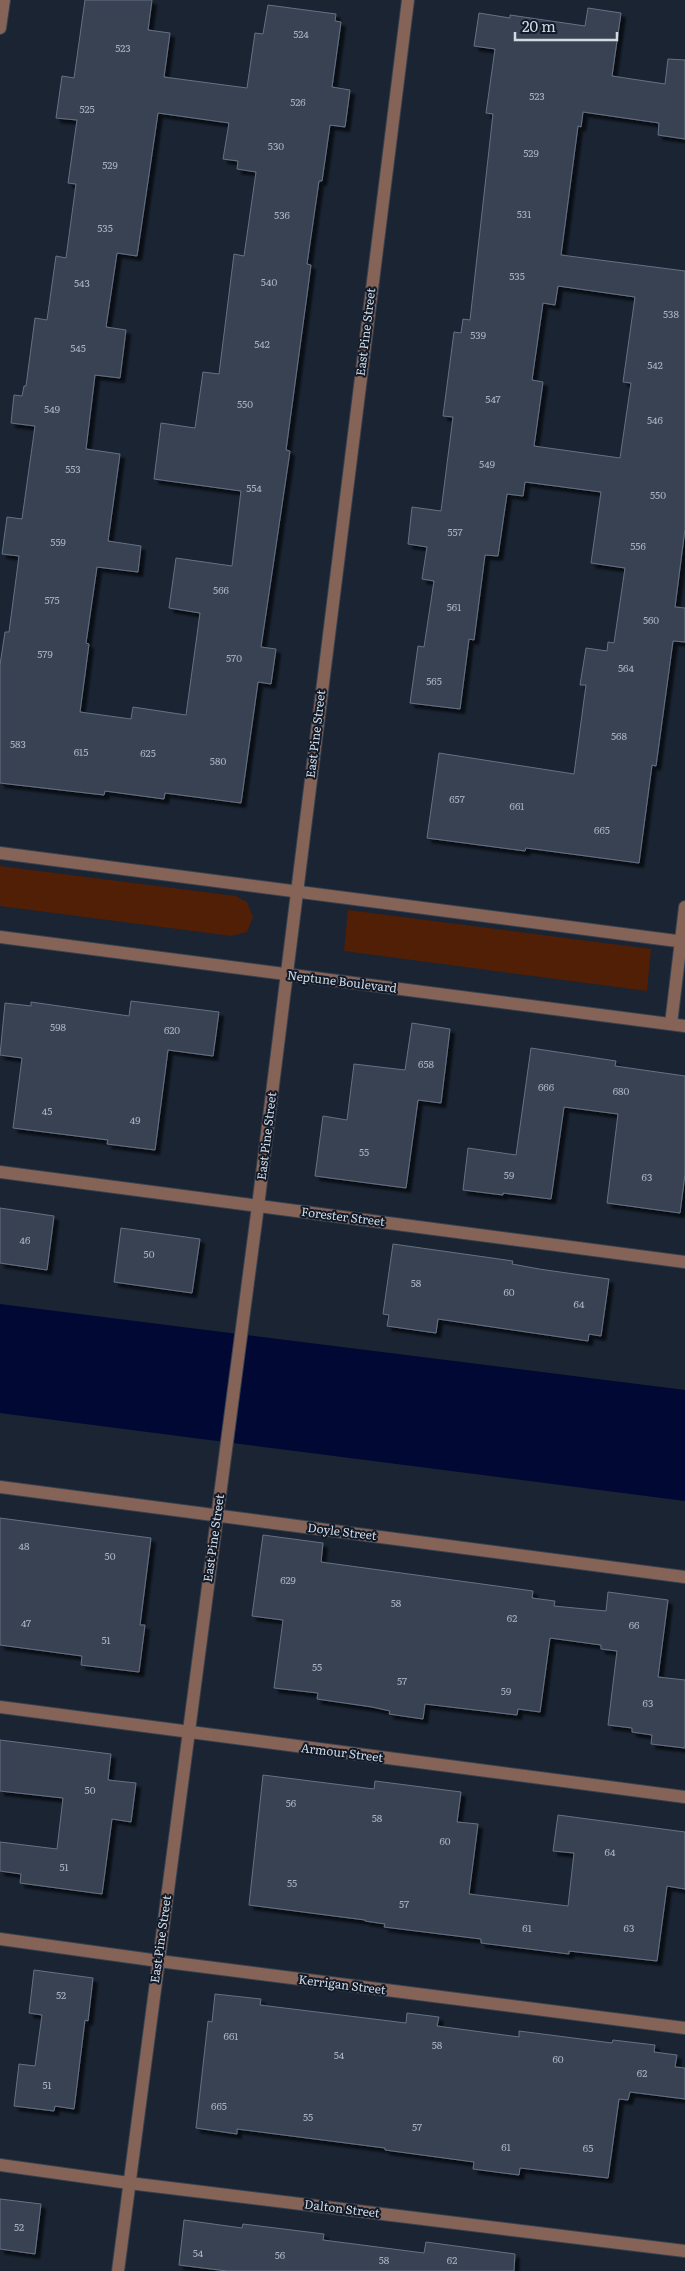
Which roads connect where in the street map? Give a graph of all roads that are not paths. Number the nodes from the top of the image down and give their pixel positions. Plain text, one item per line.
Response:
1 (4, 0) edge
2 (408, 0) edge
3 (0, 28) edge
4 (0, 853) edge
5 (297, 892) junction
6 (685, 907) edge
7 (0, 937) edge
8 (683, 942) edge
9 (288, 974) junction
10 (671, 1024) junction
11 (685, 1026) edge
12 (0, 1172) edge
13 (258, 1206) junction
14 (685, 1262) edge
15 (0, 1487) edge
16 (217, 1516) junction
17 (685, 1577) edge
18 (0, 1706) edge
19 (189, 1733) junction
20 (685, 1797) edge
21 (0, 1939) edge
22 (158, 1961) junction
23 (685, 2028) edge
24 (0, 2165) edge
25 (129, 2183) junction
26 (685, 2251) edge
27 (118, 2271) edge

1 - 3 street
2 - 5 street, East Pine Street
4 - 5 street
5 - 8 street
5 - 9 street, East Pine Street
6 - 8 street
7 - 9 street, Neptune Boulevard
8 - 10 street
9 - 10 street, Neptune Boulevard
9 - 13 street, East Pine Street
10 - 11 street, Neptune Boulevard
12 - 13 street, Forester Street
13 - 14 street, Forester Street
13 - 16 street, East Pine Street
15 - 16 street, Doyle Street
16 - 17 street, Doyle Street
16 - 19 street, East Pine Street
18 - 19 street, Armour Street
19 - 20 street, Armour Street
19 - 22 street, East Pine Street
21 - 22 street, Kerrigan Street
22 - 23 street, Kerrigan Street
22 - 25 street, East Pine Street
24 - 25 street, Dalton Street
25 - 26 street, Dalton Street
25 - 27 street, East Pine Street

